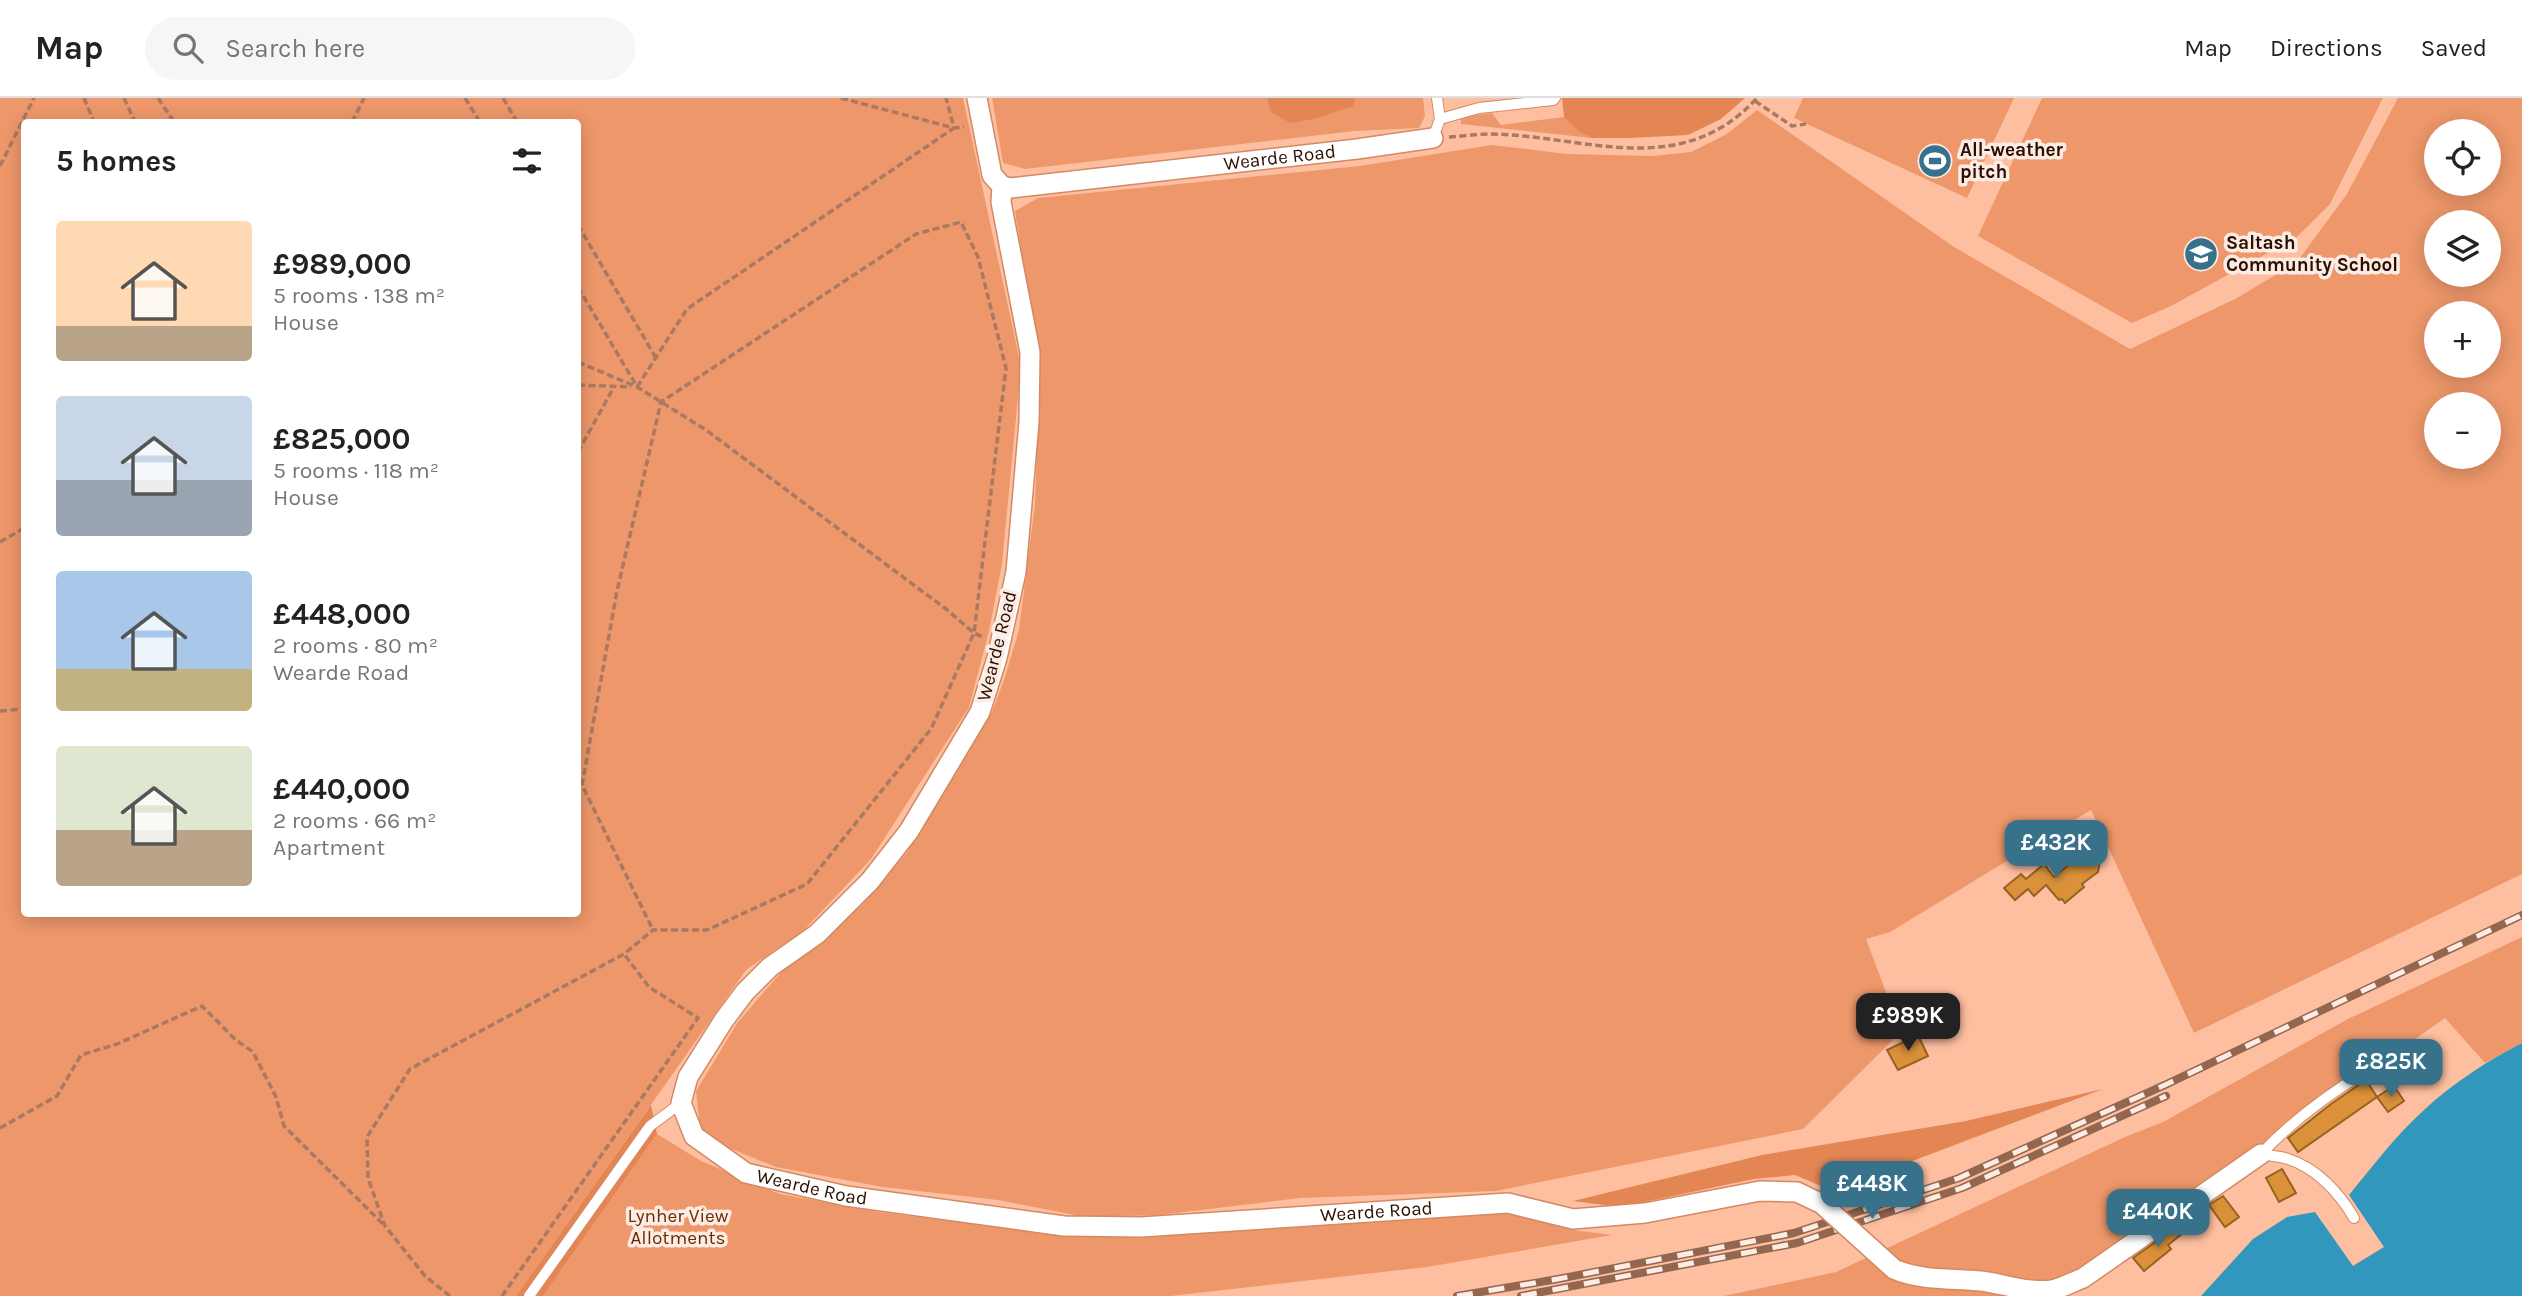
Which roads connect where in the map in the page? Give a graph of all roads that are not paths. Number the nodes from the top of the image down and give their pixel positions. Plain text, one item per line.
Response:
1 (977, 98) edge
2 (1437, 98) edge
3 (1555, 98) edge
4 (1491, 103) edge
5 (1440, 119) junction
6 (1433, 138) joint
7 (1002, 186) junction
8 (2378, 1079) dead end
9 (681, 1103) junction
10 (2260, 1154) junction
11 (2354, 1219) dead end
12 (529, 1296) edge

1 - 7 street, Wearde Road
2 - 5 lane
3 - 4 lane
4 - 5 lane
5 - 6 lane
6 - 7 street, Wearde Road
7 - 9 street, Wearde Road
8 - 10 lane
9 - 10 street, Wearde Road, bridge
9 - 12 lane
10 - 11 lane

